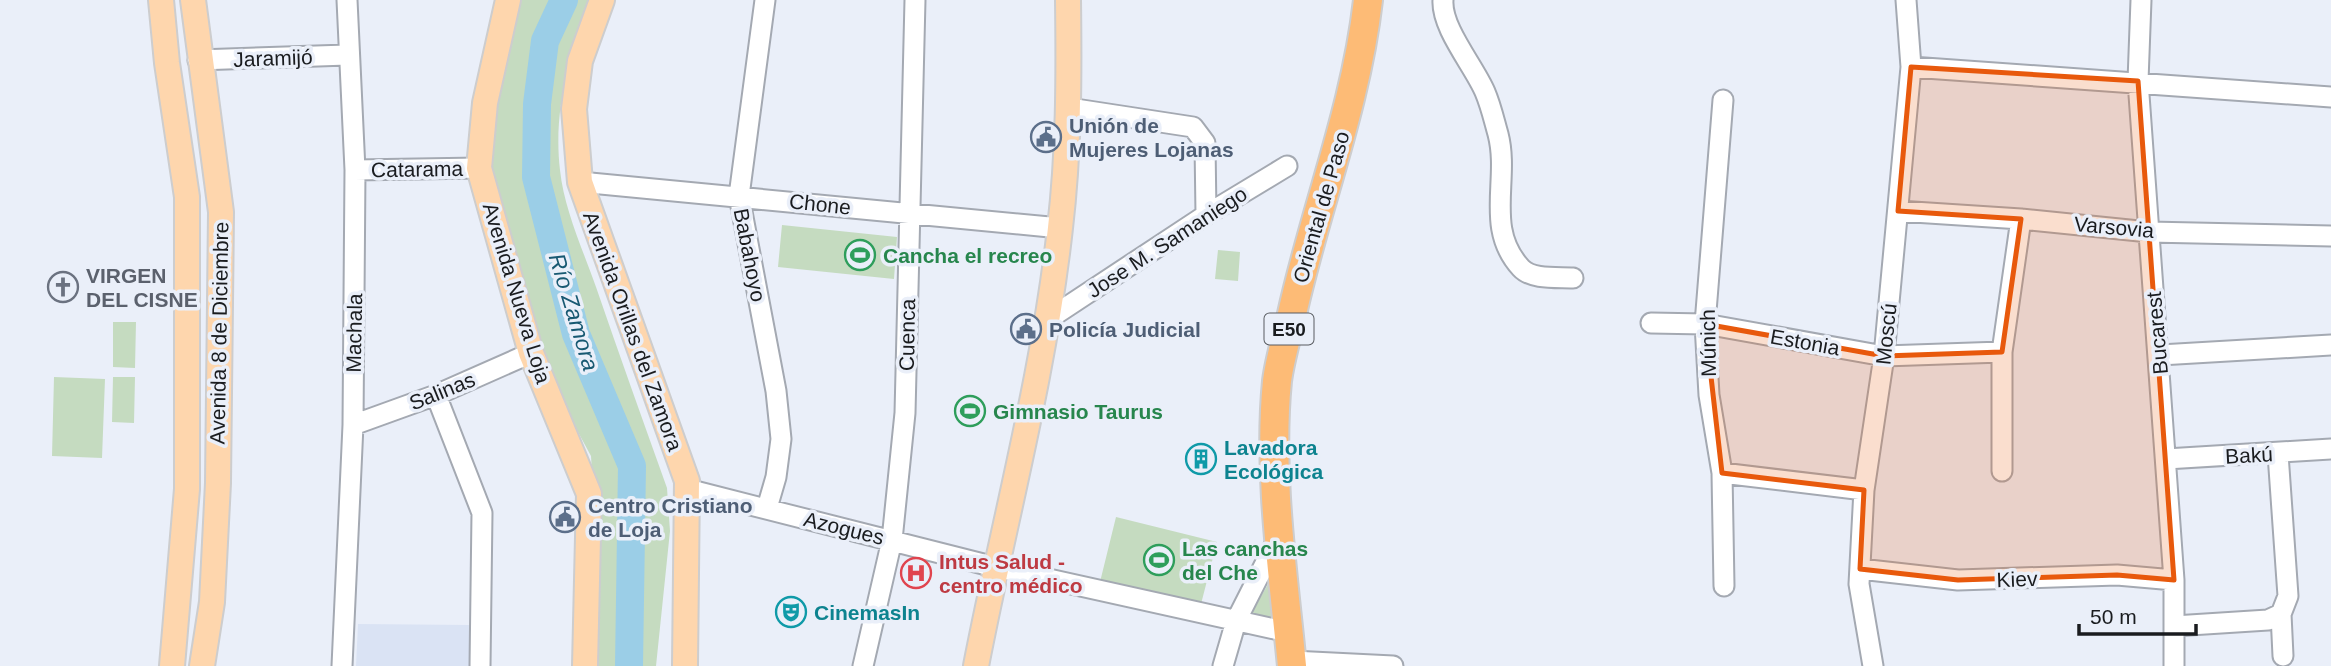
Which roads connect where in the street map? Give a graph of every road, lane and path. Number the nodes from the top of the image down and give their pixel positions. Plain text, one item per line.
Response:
1 (161, 0) edge
2 (193, 0) edge
3 (347, 0) edge
4 (508, 0) edge
5 (602, 0) edge
6 (765, 0) edge
7 (915, 0) edge
8 (1068, 0) edge
9 (1368, 0) edge
10 (1443, 0) edge
11 (1906, 0) edge
12 (2141, 0) edge
13 (347, 55) junction
14 (198, 60) junction
15 (1911, 67) junction
16 (2138, 81) junction
17 (2331, 97) edge
18 (1723, 100) dead end
19 (1069, 108) junction
20 (1287, 166) dead end
21 (479, 168) junction
22 (355, 170) junction
23 (580, 182) junction
24 (738, 196) junction
25 (1898, 211) junction
26 (907, 213) junction
27 (1206, 215) junction
28 (2021, 219) junction
29 (1060, 228) junction
30 (2149, 232) junction
31 (2331, 236) edge
32 (1573, 278) dead end
33 (1047, 320) junction
34 (1651, 323) dead end
35 (1705, 324) junction
36 (2331, 345) edge
37 (2002, 352) junction
38 (531, 353) junction
39 (2160, 355) junction
40 (1884, 356) junction
41 (436, 395) junction
42 (353, 425) junction
43 (2331, 449) edge
44 (2278, 454) junction
45 (2166, 459) junction
46 (2002, 471) dead end
47 (1723, 473) junction
48 (687, 489) junction
49 (1864, 490) junction
50 (767, 508) junction
51 (1280, 534) junction
52 (892, 540) junction
53 (995, 567) junction
54 (1860, 569) junction
55 (2174, 580) junction
56 (1724, 586) dead end
57 (2281, 614) junction
58 (1236, 621) junction
59 (2174, 626) junction
60 (1288, 632) junction
61 (2283, 656) dead end
62 (1292, 664) edge
63 (172, 666) edge
64 (204, 666) edge
65 (342, 666) edge
66 (480, 666) edge
67 (585, 666) edge
68 (685, 666) edge
69 (863, 666) edge
70 (976, 666) edge
71 (1223, 666) edge
72 (1393, 666) edge
73 (1873, 666) edge
74 (2174, 666) edge

1 - 63 main road, Avenida 8 de Diciembre
2 - 14 main road, Avenida 8 de Diciembre
3 - 13 street, Machala
4 - 21 main road, Avenida Nueva Loja
5 - 23 main road, Avenida Orillas del Zamora
6 - 24 street, Babahoyo
7 - 26 street, Cuenca
8 - 19 main road
9 - 51 highway, Oriental de Paso / E50
10 - 32 street
11 - 15 street, Moscú
12 - 16 street, Bucarest
13 - 14 street, Jaramijó
13 - 22 street, Machala
14 - 64 main road, Avenida 8 de Diciembre
15 - 16 street
15 - 25 street, Moscú
16 - 17 street
16 - 30 street, Bucarest
18 - 35 street, Múnich
19 - 27 street
19 - 29 main road
20 - 27 street, Jose M. Samaniego
21 - 22 street, Catarama
21 - 38 main road, Avenida Nueva Loja
22 - 42 street, Machala
23 - 24 street, Chone
23 - 48 main road, Avenida Orillas del Zamora
24 - 26 street, Chone
24 - 50 street, Babahoyo
25 - 28 street, Varsovia
25 - 40 street, Moscú
26 - 29 street, Chone
26 - 52 street, Cuenca
27 - 33 street, Jose M. Samaniego
28 - 30 street, Varsovia
28 - 37 street
29 - 33 main road
30 - 31 street, Varsovia
30 - 39 street, Bucarest
33 - 53 main road
34 - 35 street, Estonia
35 - 40 street, Estonia
35 - 47 street, Múnich
36 - 39 street
37 - 40 street, Estonia
37 - 46 street
38 - 41 street, Salinas
38 - 67 main road, Avenida Nueva Loja
39 - 45 street, Bucarest
40 - 49 street, Moscú
41 - 42 street, Salinas
41 - 66 street
42 - 65 street, Machala
43 - 44 street, Bakú
44 - 45 street, Bakú
44 - 57 street
45 - 55 street, Bucarest
47 - 49 street
47 - 56 street, Múnich
48 - 50 street, Azogues
48 - 68 main road, Avenida Orillas del Zamora
49 - 54 street, Moscú
50 - 52 street, Azogues
51 - 58 street
51 - 60 highway, Oriental de Paso / E50
52 - 53 street, Azogues
52 - 69 street, Cuenca
53 - 58 street, Azogues
53 - 70 main road
54 - 55 street, Kiev
54 - 73 street, Moscú
55 - 59 street, Bucarest
57 - 59 street
57 - 61 street
58 - 60 street, Azogues
58 - 71 street
59 - 74 street, Bucarest
60 - 62 highway, Oriental de Paso / E50
62 - 72 street

